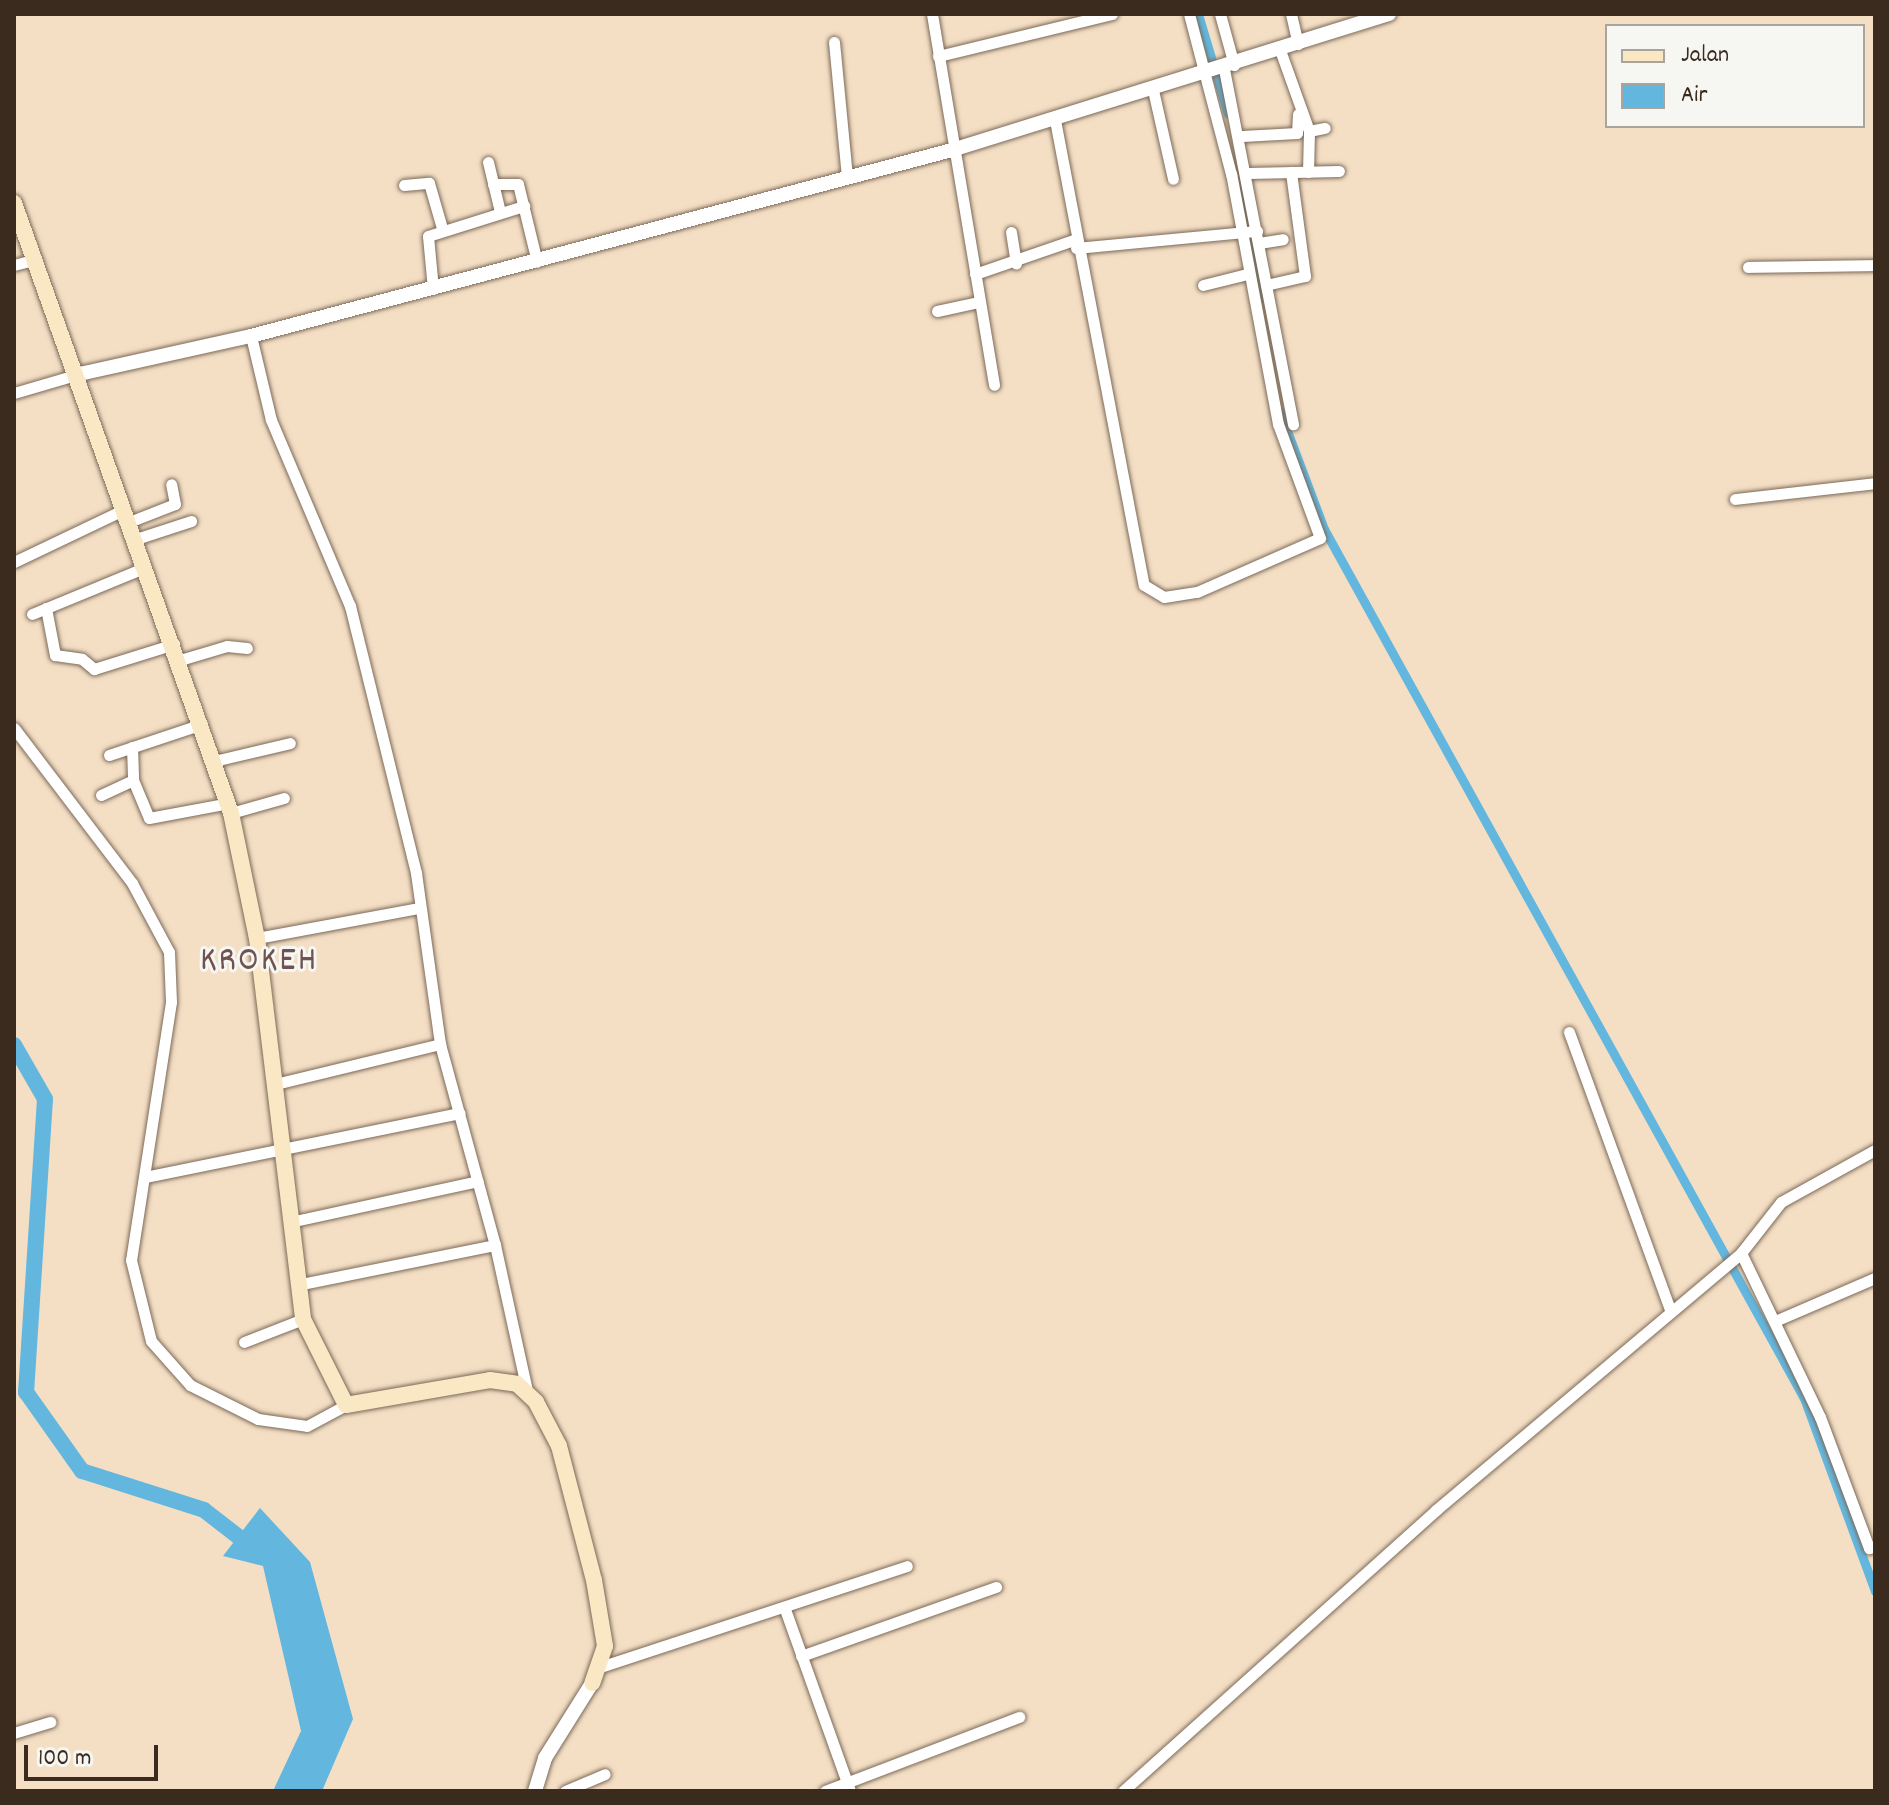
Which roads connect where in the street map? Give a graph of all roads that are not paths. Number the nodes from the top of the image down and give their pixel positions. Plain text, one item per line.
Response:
1 (932, 14) edge
2 (1112, 14) edge
3 (1189, 14) edge
4 (1220, 14) edge
5 (1291, 14) edge
6 (1380, 16) edge
7 (834, 42) dead end
8 (1298, 44) junction
9 (1280, 50) junction
10 (938, 56) junction
11 (1218, 71) junction
12 (1153, 90) junction
13 (1298, 114) junction
14 (1055, 120) junction
15 (1325, 128) dead end
16 (1309, 131) junction
17 (1242, 136) junction
18 (952, 150) junction
19 (488, 162) dead end
20 (1339, 171) dead end
21 (1291, 172) junction
22 (1308, 172) junction
23 (1248, 173) junction
24 (847, 177) junction
25 (1173, 179) dead end
26 (493, 184) junction
27 (404, 185) dead end
28 (14, 203) edge
29 (524, 206) junction
30 (500, 212) junction
31 (442, 228) junction
32 (1011, 232) dead end
33 (1239, 233) junction
34 (1258, 237) junction
35 (1283, 239) dead end
36 (1075, 244) junction
37 (33, 260) junction
38 (537, 262) junction
39 (1016, 264) junction
40 (14, 265) edge
41 (1875, 265) edge
42 (1748, 267) dead end
43 (975, 274) junction
44 (1247, 274) junction
45 (1203, 285) dead end
46 (1266, 285) junction
47 (433, 289) junction
48 (979, 302) junction
49 (937, 311) dead end
50 (251, 336) junction
51 (75, 375) junction
52 (994, 385) dead end
53 (14, 393) edge
54 (1293, 424) dead end
55 (1875, 483) edge
56 (171, 484) dead end
57 (1735, 499) dead end
58 (127, 515) junction
59 (191, 521) dead end
60 (136, 539) junction
61 (14, 562) edge
62 (146, 567) junction
63 (46, 608) junction
64 (32, 614) dead end
65 (247, 648) dead end
66 (177, 652) junction
67 (202, 724) junction
68 (14, 728) edge
69 (290, 743) dead end
70 (132, 747) junction
71 (109, 755) dead end
72 (214, 761) junction
73 (133, 780) junction
74 (101, 795) dead end
75 (284, 798) dead end
76 (230, 808) junction
77 (419, 908) junction
78 (257, 938) junction
79 (1569, 1032) dead end
80 (440, 1044) junction
81 (275, 1084) junction
82 (460, 1113) junction
83 (1875, 1150) edge
84 (281, 1152) junction
85 (145, 1177) junction
86 (478, 1181) junction
87 (290, 1222) junction
88 (495, 1245) junction
89 (1736, 1256) junction
90 (1875, 1278) edge
91 (297, 1285) junction
92 (1670, 1310) junction
93 (303, 1319) junction
94 (1775, 1321) junction
95 (244, 1342) dead end
96 (527, 1391) junction
97 (346, 1405) junction
98 (1875, 1546) edge
99 (907, 1566) dead end
100 (996, 1587) dead end
101 (786, 1612) junction
102 (801, 1656) junction
103 (600, 1667) junction
104 (592, 1683) joint
105 (1019, 1717) dead end
106 (50, 1722) dead end
107 (14, 1733) edge
108 (605, 1774) dead end
109 (849, 1787) edge
110 (535, 1791) edge
111 (565, 1791) edge
112 (825, 1791) edge
113 (1123, 1791) edge

1 - 10 street
2 - 10 street
3 - 11 street
4 - 11 street
5 - 8 street
6 - 8 street
7 - 24 street
8 - 9 street
9 - 11 street
9 - 13 street
10 - 18 street
11 - 12 street
11 - 17 street
11 - 33 street
12 - 14 street
12 - 25 street
13 - 16 street
13 - 17 street
14 - 18 street
14 - 36 street
15 - 16 street
16 - 22 street
17 - 23 street
18 - 24 street
18 - 43 street
19 - 26 street
20 - 22 street
21 - 22 street
21 - 23 street
21 - 46 street
23 - 34 street
24 - 38 street
26 - 29 street
26 - 30 street
27 - 31 street
28 - 37 main road
29 - 30 street
29 - 38 street
30 - 31 street
31 - 47 street
32 - 39 street
33 - 34 street
33 - 36 street
33 - 44 street
34 - 35 street
34 - 46 street
36 - 39 street
36 - 44 street
37 - 40 street
37 - 51 main road
38 - 47 street
39 - 43 street
41 - 42 street
43 - 48 street
44 - 45 street
46 - 54 street
47 - 50 street
48 - 49 street
48 - 52 street
50 - 51 street
50 - 77 street
51 - 53 street
51 - 58 main road
55 - 57 street
56 - 58 street
58 - 60 main road
58 - 61 street
59 - 60 street
60 - 62 main road
62 - 63 street
62 - 66 main road
63 - 64 street
63 - 66 street
65 - 66 street
66 - 67 main road
67 - 70 street
67 - 72 main road
68 - 85 street
69 - 72 street
70 - 71 street
70 - 73 street
72 - 76 main road
73 - 74 street
73 - 76 street
75 - 76 street
76 - 78 main road
77 - 78 street
77 - 80 street
78 - 81 main road
79 - 92 street
80 - 81 street
80 - 82 street
81 - 84 main road
82 - 84 street
82 - 86 street
83 - 89 street
84 - 85 street
84 - 87 main road
85 - 97 street
86 - 87 street
86 - 88 street
87 - 91 main road
88 - 91 street
88 - 96 street
89 - 92 street
89 - 94 street
90 - 94 street
91 - 93 main road
92 - 113 street
93 - 95 street
93 - 97 main road
94 - 98 street
96 - 97 main road
96 - 103 main road
99 - 101 street
100 - 102 street
101 - 102 street
101 - 103 street
102 - 109 street
103 - 104 main road
104 - 110 street
105 - 109 street
106 - 107 street
108 - 111 street
109 - 112 street

